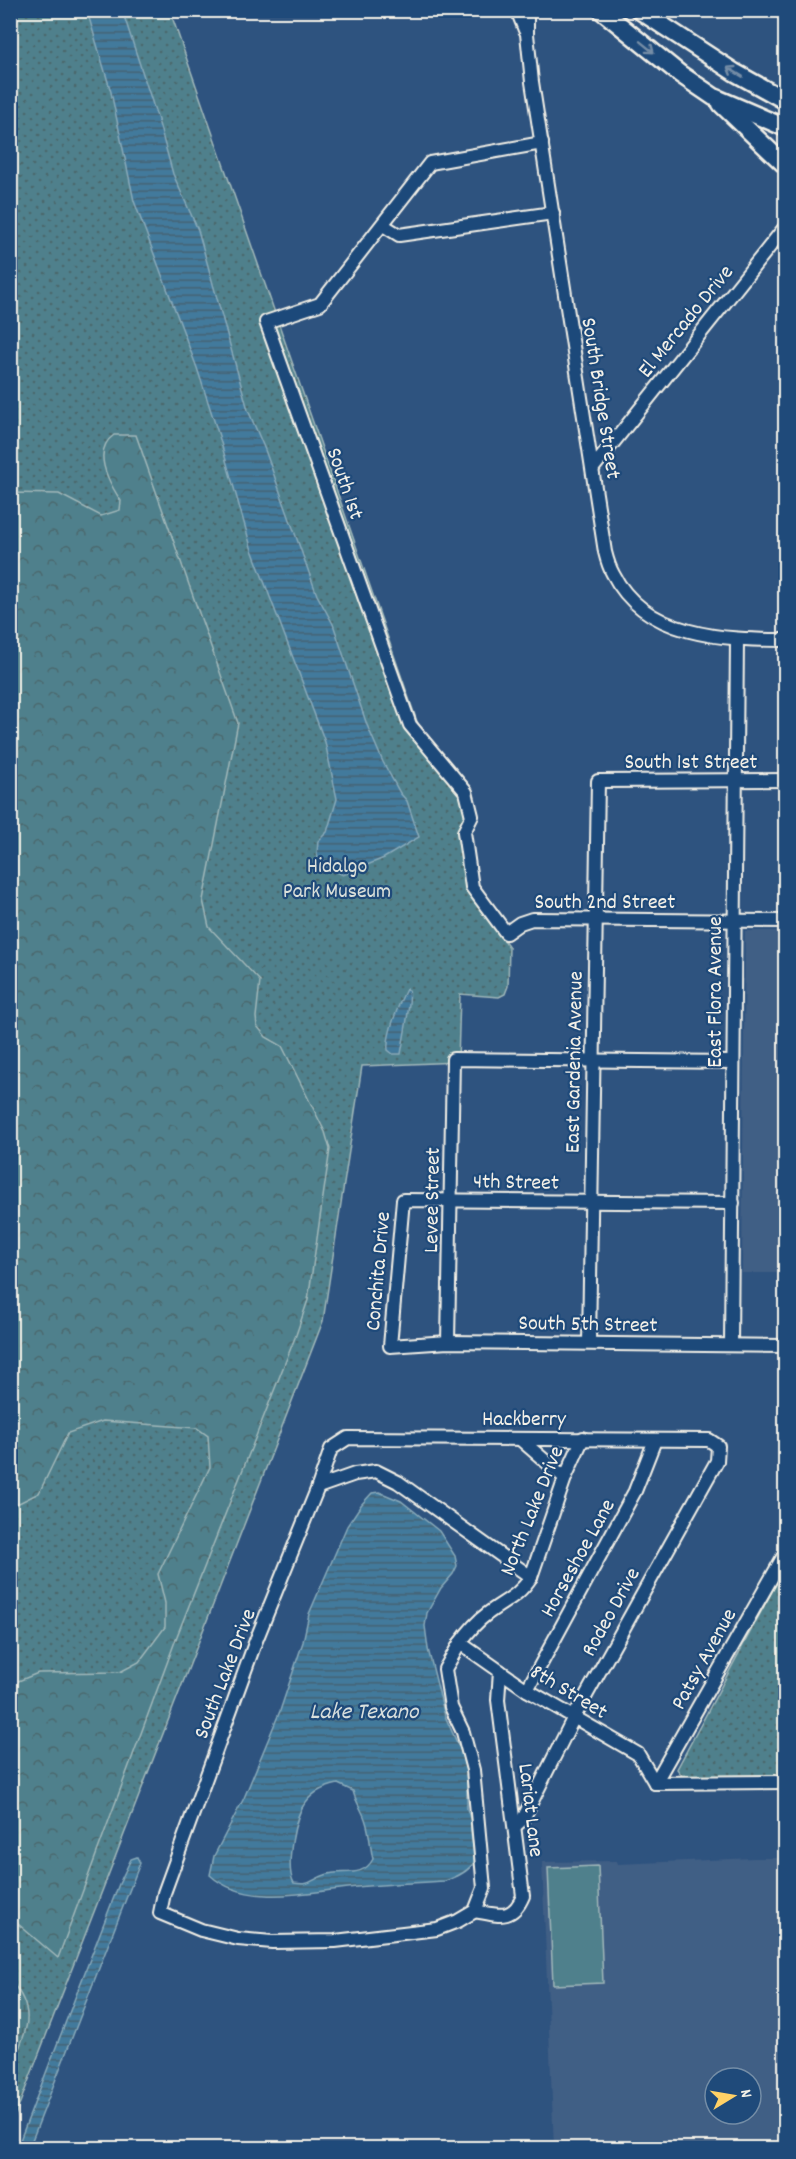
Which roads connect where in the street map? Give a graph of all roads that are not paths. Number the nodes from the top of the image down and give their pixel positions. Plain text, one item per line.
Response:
1 (517, 10) edge
2 (527, 10) edge
3 (601, 10) edge
4 (639, 10) edge
5 (527, 34) junction
6 (714, 97) junction
7 (786, 101) edge
8 (786, 128) edge
9 (542, 143) junction
10 (786, 166) edge
11 (553, 213) junction
12 (383, 225) junction
13 (786, 226) edge
14 (593, 468) junction
15 (737, 640) junction
16 (786, 640) edge
17 (735, 780) junction
18 (786, 780) edge
19 (598, 781) joint
20 (464, 831) joint
21 (595, 919) junction
22 (735, 920) junction
23 (786, 921) edge
24 (593, 1061) junction
25 (733, 1062) junction
26 (403, 1200) joint
27 (450, 1200) junction
28 (592, 1202) junction
29 (733, 1203) junction
30 (448, 1342) junction
31 (589, 1342) junction
32 (731, 1345) junction
33 (390, 1346) joint
34 (786, 1346) edge
35 (583, 1438) junction
36 (520, 1439) junction
37 (655, 1440) junction
38 (718, 1446) joint
39 (331, 1449) joint
40 (565, 1478) junction
41 (318, 1487) junction
42 (786, 1552) edge
43 (531, 1577) junction
44 (460, 1643) junction
45 (500, 1671) junction
46 (527, 1690) junction
47 (574, 1717) junction
48 (786, 1782) edge
49 (655, 1783) junction
50 (515, 1826) junction
51 (475, 1911) junction

1 - 5 street, South Bridge Street
2 - 5 street, South Bridge Street
3 -> 6 main road
7 -> 4 main road
5 - 9 street, South Bridge Street
6 - 8 main road
6 - 10 main road
9 - 11 street, South Bridge Street
9 - 12 street, South 1st
11 - 12 street
11 - 14 street, South Bridge Street
12 - 20 street, South 1st
13 - 14 street, El Mercado Drive
14 - 15 street, South Bridge Street
15 - 16 street, South Bridge Street
15 - 17 street, East Flora Avenue
17 - 18 street, South 1st Street
17 - 19 street, South 1st Street
17 - 22 street, East Flora Avenue
19 - 21 street, East Gardenia Avenue
20 - 21 street, South 2nd Street
21 - 22 street, South 2nd Street
21 - 24 street, East Gardenia Avenue
22 - 23 street, South 2nd Street
22 - 25 street, East Flora Avenue
24 - 25 street
24 - 27 street, Levee Street
24 - 28 street, East Gardenia Avenue
25 - 29 street, East Flora Avenue
26 - 27 street, 4th Street
26 - 33 street, Conchita Drive
27 - 28 street, 4th Street
27 - 30 street, Levee Street
28 - 29 street, 4th Street
28 - 31 street, East Gardenia Avenue
29 - 32 street, East Flora Avenue
30 - 31 street, South 5th Street
30 - 33 street, South 5th Street
31 - 32 street, South 5th Street
32 - 34 street, South 5th Street
35 - 36 street, Hackberry
35 - 37 street, Hackberry
35 - 40 street, North Lake Drive
36 - 39 street, Hackberry
36 - 40 street
37 - 38 street, Hackberry
37 - 46 street, Horseshoe Lane
38 - 47 street, Rodeo Drive
39 - 41 street, South Lake Drive
40 - 43 street, North Lake Drive
41 - 43 street
41 - 51 street, South Lake Drive
42 - 49 street, Patsy Avenue
43 - 44 street, North Lake Drive
44 - 45 street, 8th Street
44 - 51 street
45 - 46 street, 8th Street
45 - 50 street, Lariat Lane
46 - 47 street, 8th Street
47 - 49 street, 8th Street
47 - 50 street, Rodeo Drive
48 - 49 street
50 - 51 street, Lariat Lane

